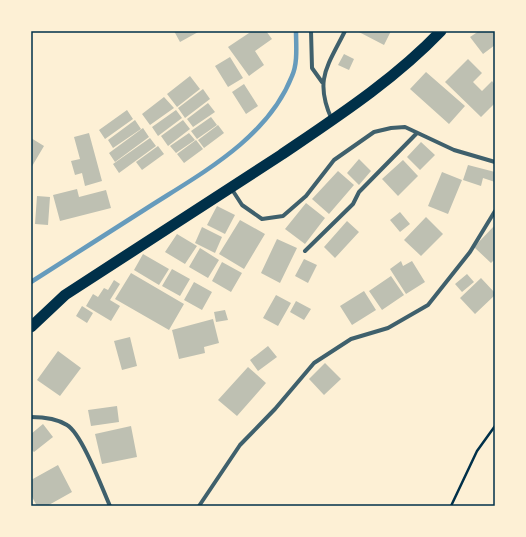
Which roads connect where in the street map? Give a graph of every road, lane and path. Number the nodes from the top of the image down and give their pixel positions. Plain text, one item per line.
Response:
1 (311, 31) edge
2 (345, 31) edge
3 (441, 31) edge
4 (322, 82) junction
5 (332, 120) junction
6 (417, 133) junction
7 (495, 162) edge
8 (231, 188) junction
9 (495, 211) edge
10 (304, 251) dead end
11 (31, 327) edge
12 (31, 417) edge
13 (495, 426) edge
14 (110, 506) edge
15 (199, 506) edge
16 (451, 506) edge

1 - 4 street
2 - 4 street
3 - 5 highway
4 - 5 street
5 - 8 highway
6 - 7 street
6 - 8 street
6 - 10 street
8 - 11 highway
9 - 15 street
12 - 14 street
13 - 16 path

